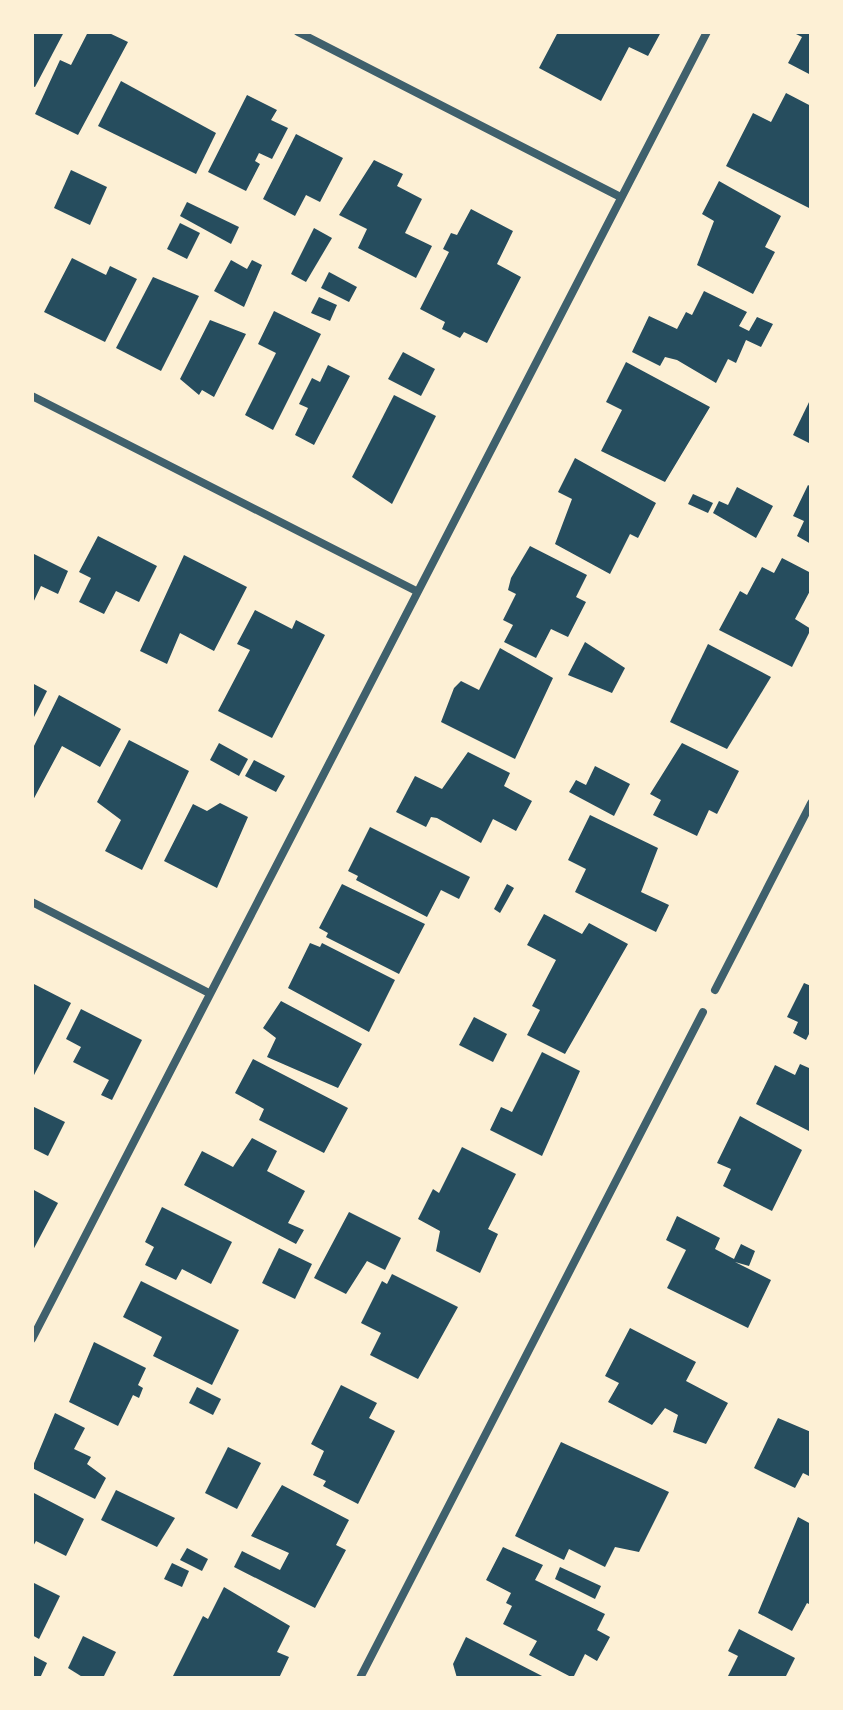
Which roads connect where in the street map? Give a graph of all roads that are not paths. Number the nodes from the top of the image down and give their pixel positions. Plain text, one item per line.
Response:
1 (298, 32) edge
2 (707, 32) edge
3 (620, 197) junction
4 (32, 396) edge
5 (417, 591) junction
6 (811, 803) edge
7 (32, 902) edge
8 (715, 990) dead end
9 (209, 993) junction
10 (703, 1012) dead end
11 (32, 1339) edge
12 (360, 1678) edge

1 - 3 street
2 - 3 street
3 - 5 street
4 - 5 street
5 - 9 street
6 - 8 street
7 - 9 street
9 - 11 street
10 - 12 street

